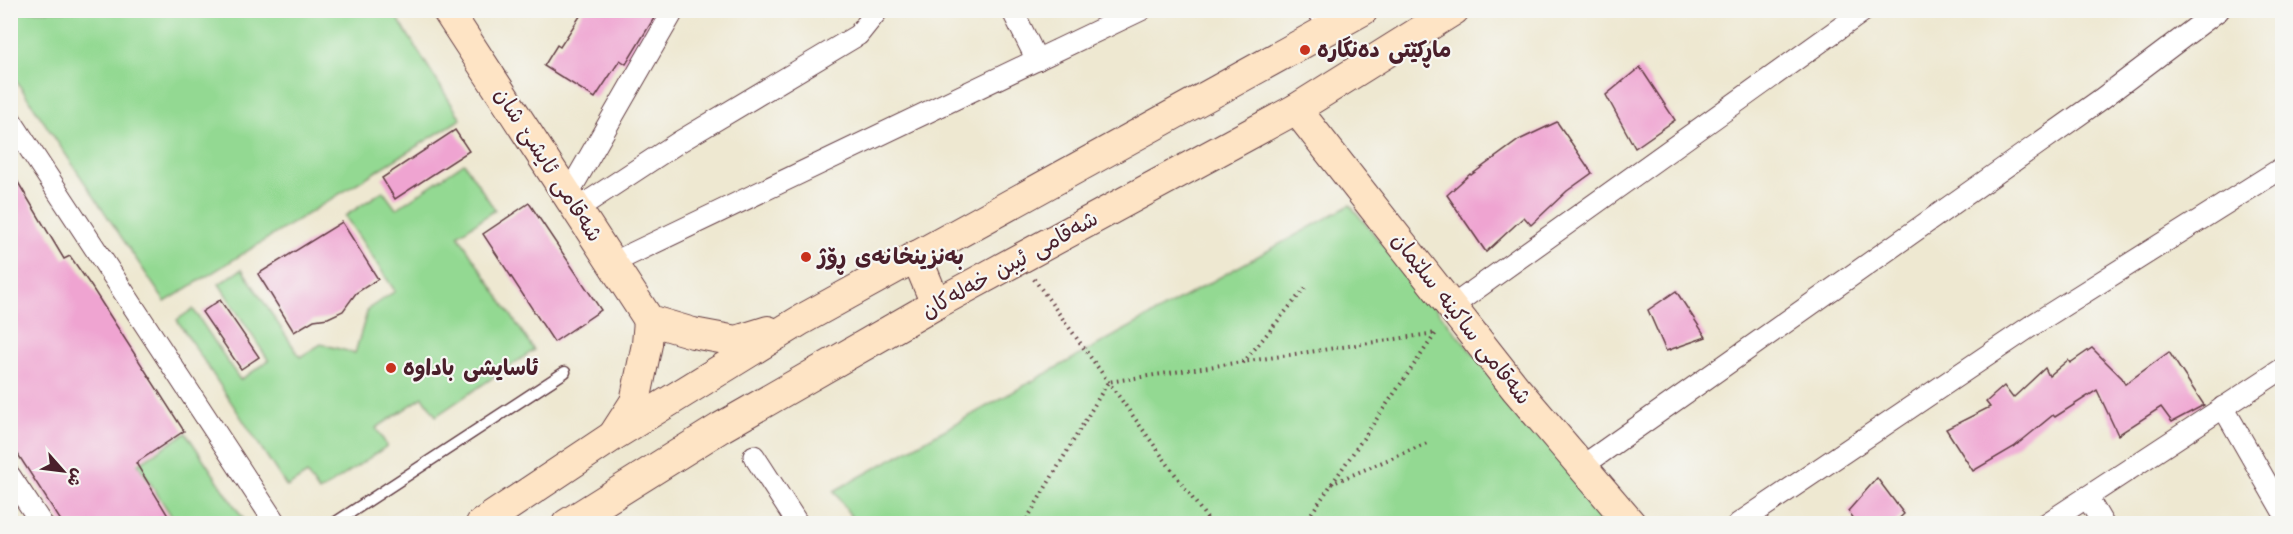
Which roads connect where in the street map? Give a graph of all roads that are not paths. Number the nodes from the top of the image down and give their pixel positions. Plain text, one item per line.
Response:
1 (674, 10) edge
2 (878, 10) edge
3 (1012, 10) edge
4 (1141, 10) edge
5 (1363, 10) edge
6 (1454, 10) edge
7 (1865, 10) edge
8 (2219, 10) edge
9 (457, 16) edge
10 (1325, 19) edge
11 (1037, 60) junction
12 (1296, 109) junction
13 (10, 119) edge
14 (2283, 168) edge
15 (572, 202) junction
16 (916, 256) junction
17 (612, 263) junction
18 (936, 304) junction
19 (1451, 307) junction
20 (649, 320) junction
21 (801, 320) junction
22 (2283, 369) edge
23 (565, 372) dead end
24 (2223, 407) junction
25 (614, 436) junction
26 (754, 456) dead end
27 (1581, 466) junction
28 (10, 476) edge
29 (544, 483) junction
30 (2087, 497) junction
31 (2283, 510) edge
32 (568, 523) edge
33 (42, 524) edge
34 (276, 524) edge
35 (333, 524) edge
36 (481, 524) edge
37 (798, 524) edge
38 (1631, 524) edge
39 (1738, 524) edge
40 (2046, 524) edge
41 (2103, 524) edge

1 - 15 street
2 - 15 street
3 - 11 street
4 - 11 street
5 - 10 main road
6 - 12 main road, شەقامی ئیبن خەلەکان
7 - 19 street
8 - 27 street
9 - 15 main road, شەقامی ئایشێ شان
10 - 16 main road
11 - 17 street
12 - 18 main road, شەقامی ئیبن خەلەکان
12 - 19 main road, شەقامی ساکینە سلێمان
13 - 34 street
14 - 39 street
15 - 17 main road, شەقامی ئایشێ شان
16 - 18 main road
16 - 21 main road
17 - 20 main road, شەقامی ئایشێ شان
18 - 32 main road, شەقامی ئیبن خەلەکان
19 - 27 main road, شەقامی ساکینە سلێمان
20 - 21 main road
20 - 25 main road
21 - 25 main road
22 - 24 street
23 - 35 lane
24 - 30 street
24 - 31 street
25 - 29 main road
26 - 37 street
27 - 38 main road, شەقامی ساکینە سلێمان
28 - 33 street
29 - 32 main road
29 - 36 main road
30 - 40 street
30 - 41 street

